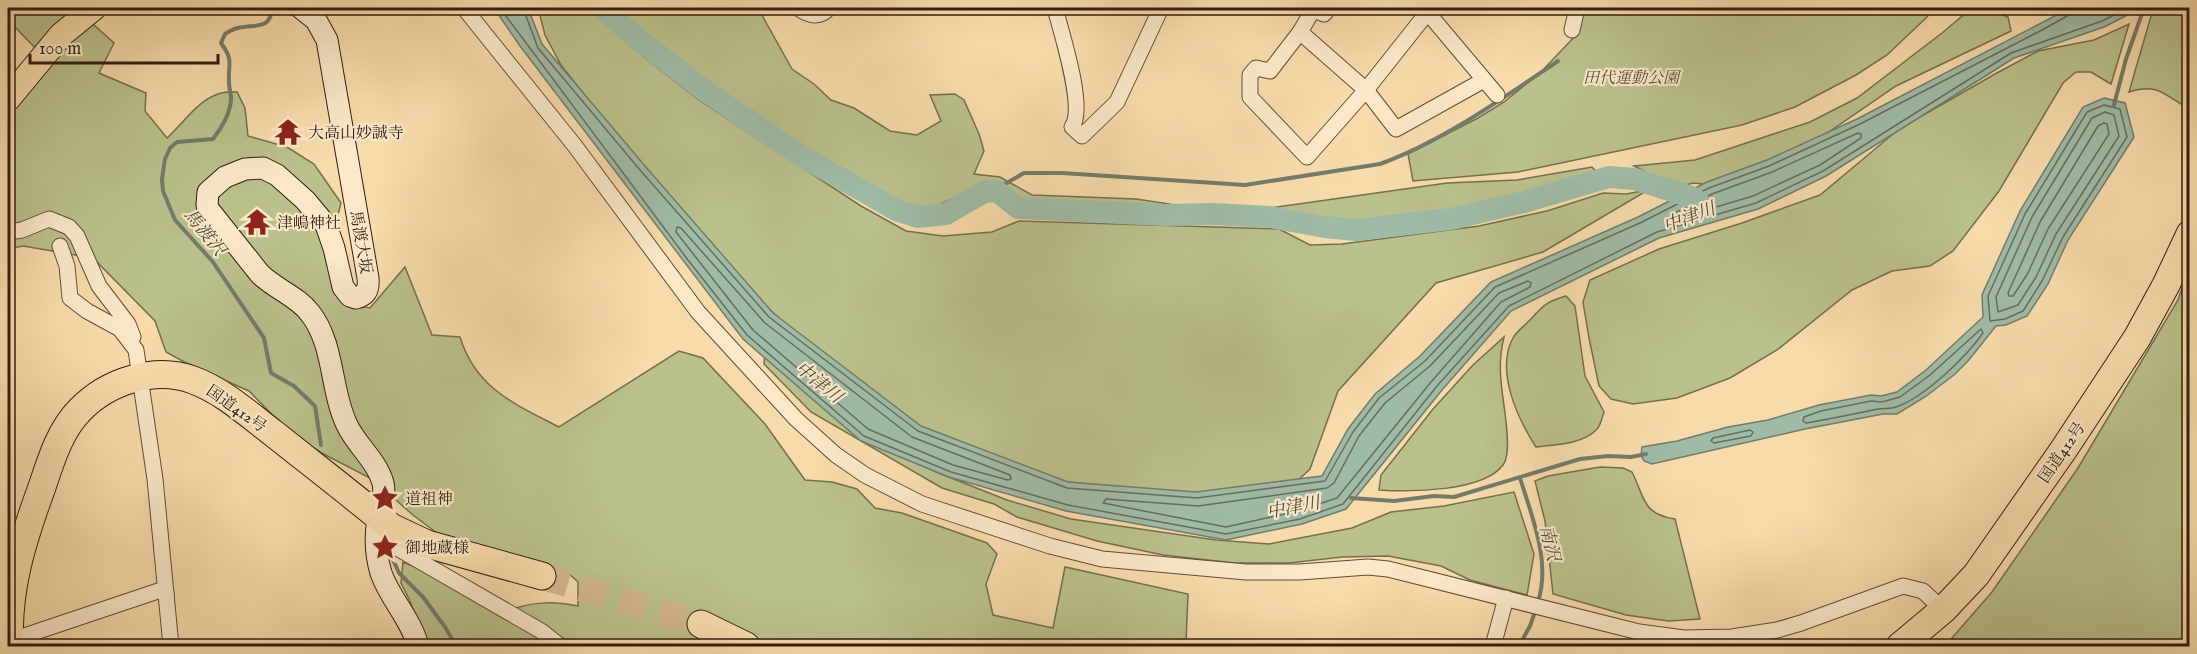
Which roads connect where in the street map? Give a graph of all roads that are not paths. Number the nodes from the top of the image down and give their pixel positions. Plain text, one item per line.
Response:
1 (94, 8) edge
2 (302, 8) edge
3 (464, 8) edge
4 (798, 8) edge
5 (829, 8) edge
6 (1055, 8) edge
7 (1161, 8) edge
8 (1329, 8) edge
9 (1577, 8) edge
10 (1430, 10) edge
11 (1572, 30) dead end
12 (1300, 32) junction
13 (1484, 80) junction
14 (1366, 90) junction
15 (1497, 95) dead end
16 (8, 99) edge
17 (8, 232) edge
18 (2190, 234) edge
19 (60, 246) dead end
20 (132, 343) junction
21 (140, 377) junction
22 (377, 525) junction
23 (542, 576) tunnel mouth
24 (166, 592) junction
25 (1512, 599) junction
26 (1943, 610) junction
27 (700, 624) tunnel mouth
28 (9, 645) edge
29 (171, 646) edge
30 (418, 646) edge
31 (560, 646) edge
32 (746, 646) edge
33 (1492, 646) edge
34 (1900, 646) edge

1 - 16 main road
2 - 22 street, 馬渡大坂
3 - 25 street
4 - 5 street
6 - 7 street
8 - 12 street
9 - 11 street
10 - 13 street
10 - 14 street
12 - 14 street
12 - 14 street
13 - 14 street
13 - 15 street
17 - 20 street
18 - 26 highway, 国道412号
19 - 20 street
20 - 21 street
21 - 22 highway, 国道412号
21 - 24 street
21 - 28 highway, 国道412号
22 - 23 highway, 国道412号
22 - 30 street
22 - 31 street
24 - 28 street
24 - 29 street
25 - 26 street
25 - 33 street
26 - 34 highway, 国道412号
27 - 32 highway

